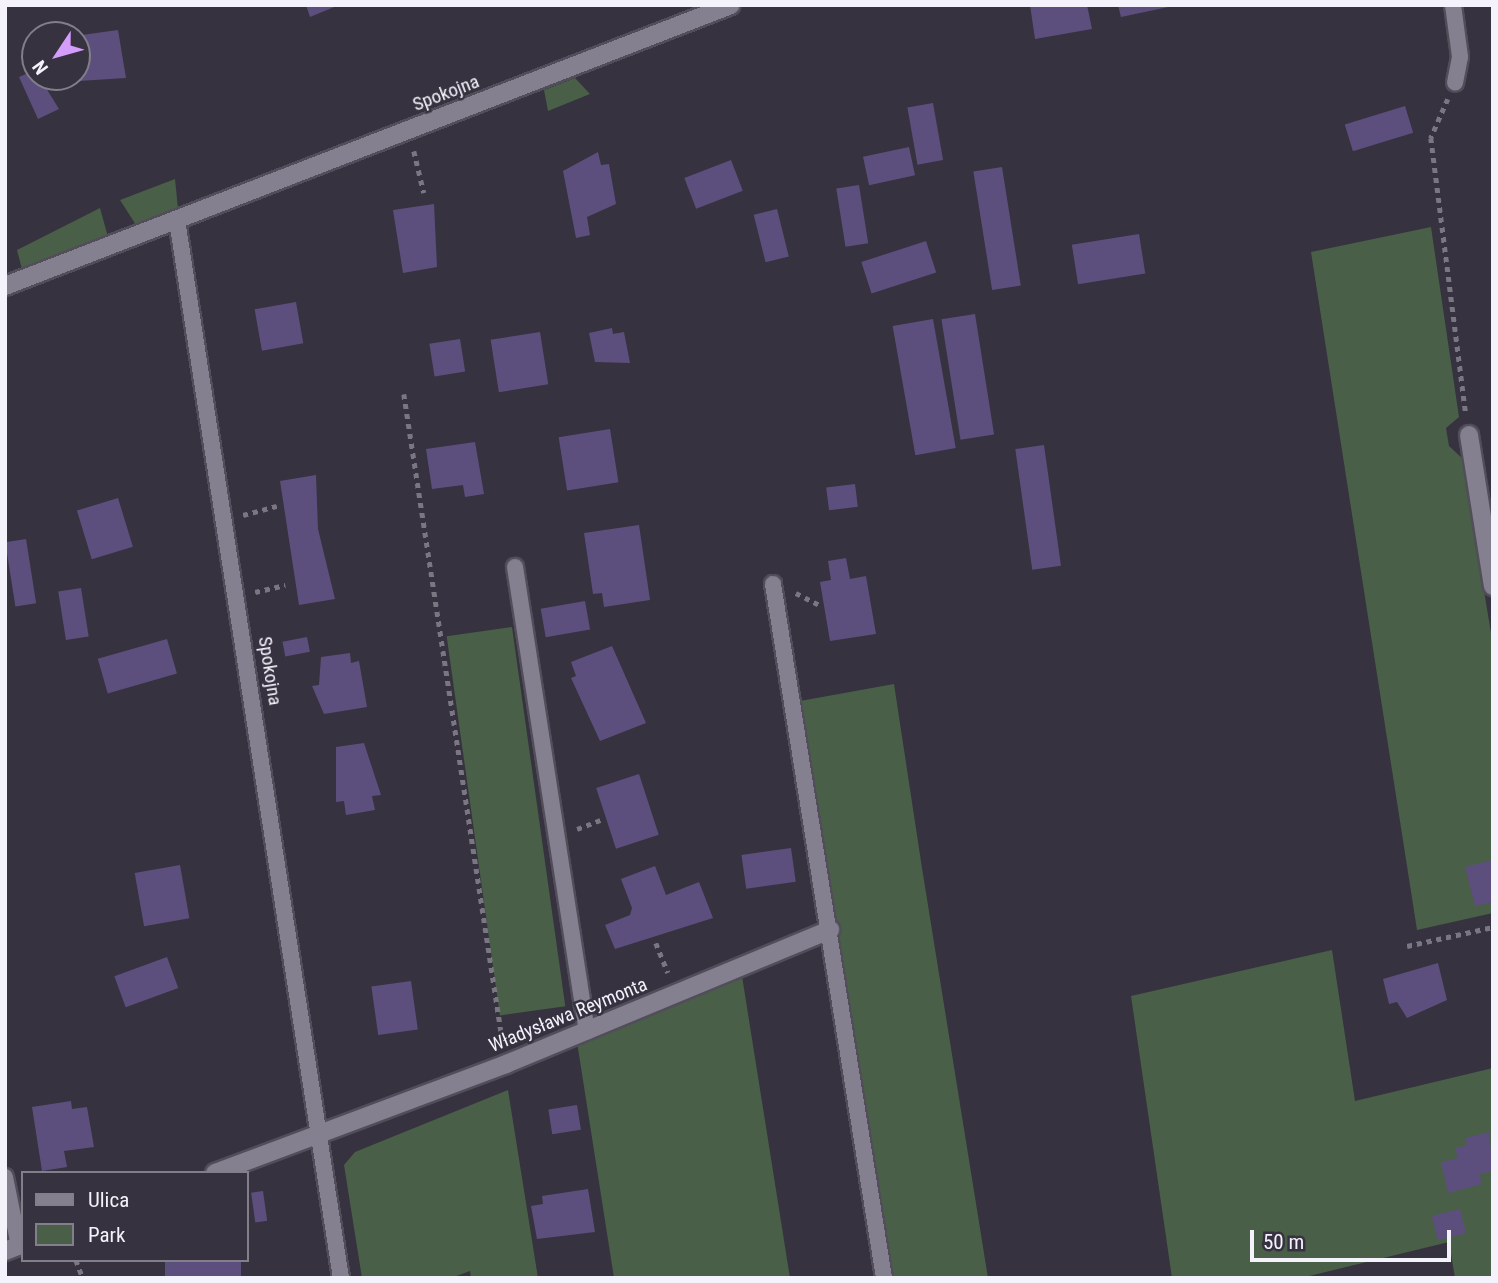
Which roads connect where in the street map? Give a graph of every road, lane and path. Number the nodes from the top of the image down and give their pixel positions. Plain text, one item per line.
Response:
1 (731, 5) edge
2 (1453, 5) edge
3 (1455, 83) joint
4 (409, 130) junction
5 (424, 194) dead end
6 (177, 220) junction
7 (5, 286) edge
8 (404, 394) dead end
9 (1469, 435) joint
10 (277, 506) dead end
11 (225, 518) junction
12 (515, 567) dead end
13 (773, 584) dead end
14 (285, 585) dead end
15 (1493, 586) edge
16 (237, 594) junction
17 (1493, 927) edge
18 (830, 930) junction
19 (656, 943) dead end
20 (1407, 946) dead end
21 (676, 993) junction
22 (587, 1031) junction
23 (506, 1064) junction
24 (318, 1130) junction
25 (220, 1171) edge
26 (5, 1177) edge
27 (16, 1247) edge
28 (341, 1278) edge
29 (884, 1278) edge

1 - 4 street, Spokojna
2 - 3 lane
3 - 9 path
4 - 5 path
4 - 6 street, Spokojna
6 - 7 street, Spokojna
6 - 11 lane, Spokojna
8 - 23 path
9 - 15 street
10 - 11 path
11 - 16 lane, Spokojna
12 - 22 lane
13 - 18 lane
14 - 16 path
16 - 24 lane, Spokojna
17 - 20 path
18 - 21 street, Władysława Reymonta
18 - 29 lane
19 - 21 path
21 - 22 street, Władysława Reymonta
22 - 23 street, Władysława Reymonta
23 - 24 street, Władysława Reymonta
24 - 25 street, Władysława Reymonta
24 - 28 lane
26 - 27 lane

